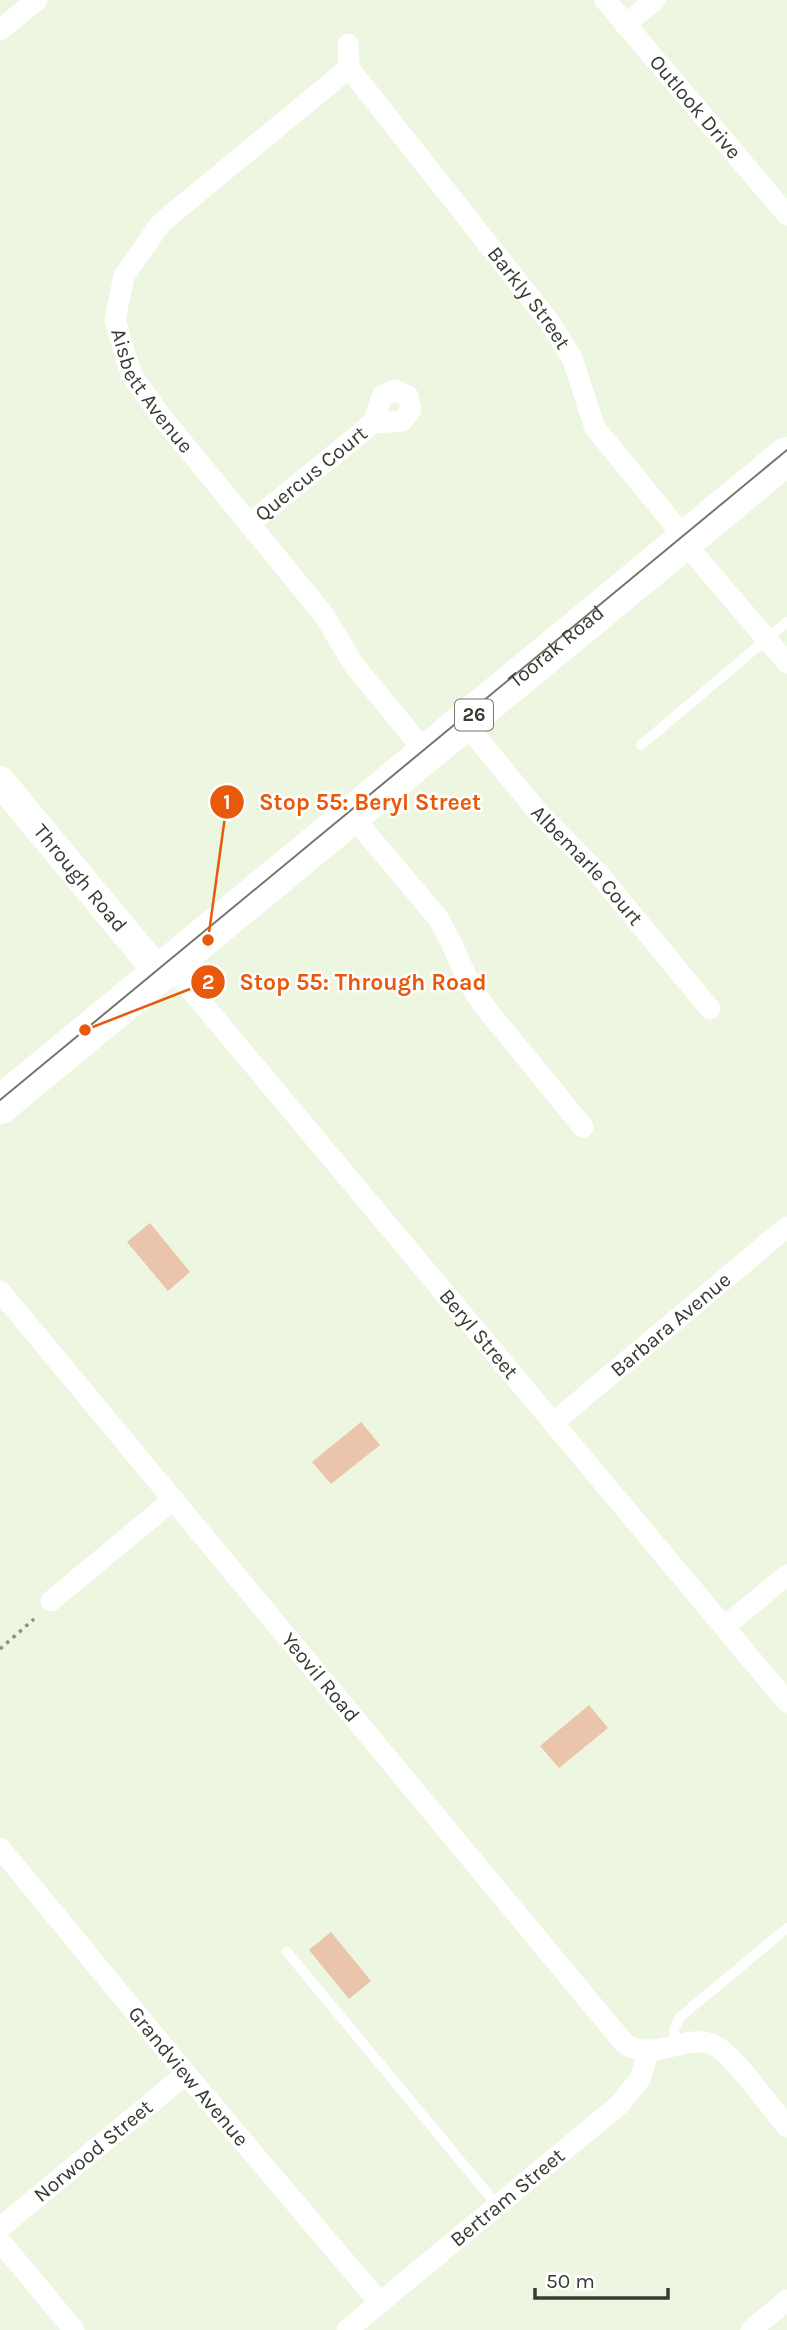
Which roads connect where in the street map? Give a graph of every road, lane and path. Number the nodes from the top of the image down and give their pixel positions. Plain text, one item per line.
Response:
1 (37, 0) edge
2 (605, 0) edge
3 (655, 0) edge
4 (625, 25) junction
5 (0, 30) edge
6 (348, 44) dead end
7 (349, 68) junction
8 (787, 215) edge
9 (373, 423) dead end
10 (787, 456) edge
11 (249, 524) junction
12 (685, 540) junction
13 (787, 622) edge
14 (767, 640) junction
15 (787, 663) edge
16 (464, 722) junction
17 (641, 745) dead end
18 (427, 754) junction
19 (0, 781) edge
20 (352, 816) junction
21 (165, 970) junction
22 (710, 1009) dead end
23 (0, 1105) edge
24 (583, 1127) dead end
25 (787, 1227) edge
26 (0, 1291) edge
27 (554, 1422) junction
28 (174, 1499) junction
29 (787, 1575) edge
30 (51, 1601) dead end
31 (34, 1619) dead end
32 (724, 1627) junction
33 (0, 1649) edge
34 (787, 1702) edge
35 (0, 1848) edge
36 (787, 1928) edge
37 (287, 1952) dead end
38 (674, 2047) junction
39 (649, 2050) junction
40 (186, 2074) junction
41 (787, 2127) edge
42 (497, 2206) junction
43 (0, 2228) edge
44 (0, 2241) edge
45 (787, 2300) edge
46 (380, 2303) junction
47 (74, 2330) edge
48 (347, 2330) edge
49 (751, 2330) edge

1 - 5 street
2 - 4 street, Outlook Drive
3 - 4 street
4 - 8 street, Outlook Drive
6 - 7 street
7 - 11 street, Aisbett Avenue
7 - 12 street, Barkly Street
9 - 11 street, Quercus Court
10 - 12 highway, Toorak Road / 26
11 - 18 street, Aisbett Avenue
12 - 14 street, Barkly Street
12 - 16 highway, Toorak Road / 26
13 - 14 lane
14 - 15 street, Barkly Street
14 - 17 lane
16 - 18 highway, Toorak Road / 26
16 - 22 street, Albemarle Court
18 - 20 highway, Toorak Road / 26
19 - 21 street, Through Road
20 - 21 highway, Toorak Road / 26
20 - 24 street
21 - 23 highway, Toorak Road / 26
21 - 27 street, Beryl Street
25 - 27 street, Barbara Avenue
26 - 28 street, Yeovil Road
27 - 32 street, Beryl Street
28 - 30 street
28 - 39 street, Yeovil Road
29 - 32 street
31 - 33 path
32 - 34 street, Beryl Street
35 - 40 street, Grandview Avenue
36 - 38 lane
37 - 42 lane
38 - 39 street
38 - 41 street
39 - 42 street, Bertram Street
40 - 43 street, Norwood Street
40 - 46 street, Grandview Avenue
42 - 46 street, Bertram Street
44 - 47 street
45 - 49 street
46 - 48 street, Bertram Street

